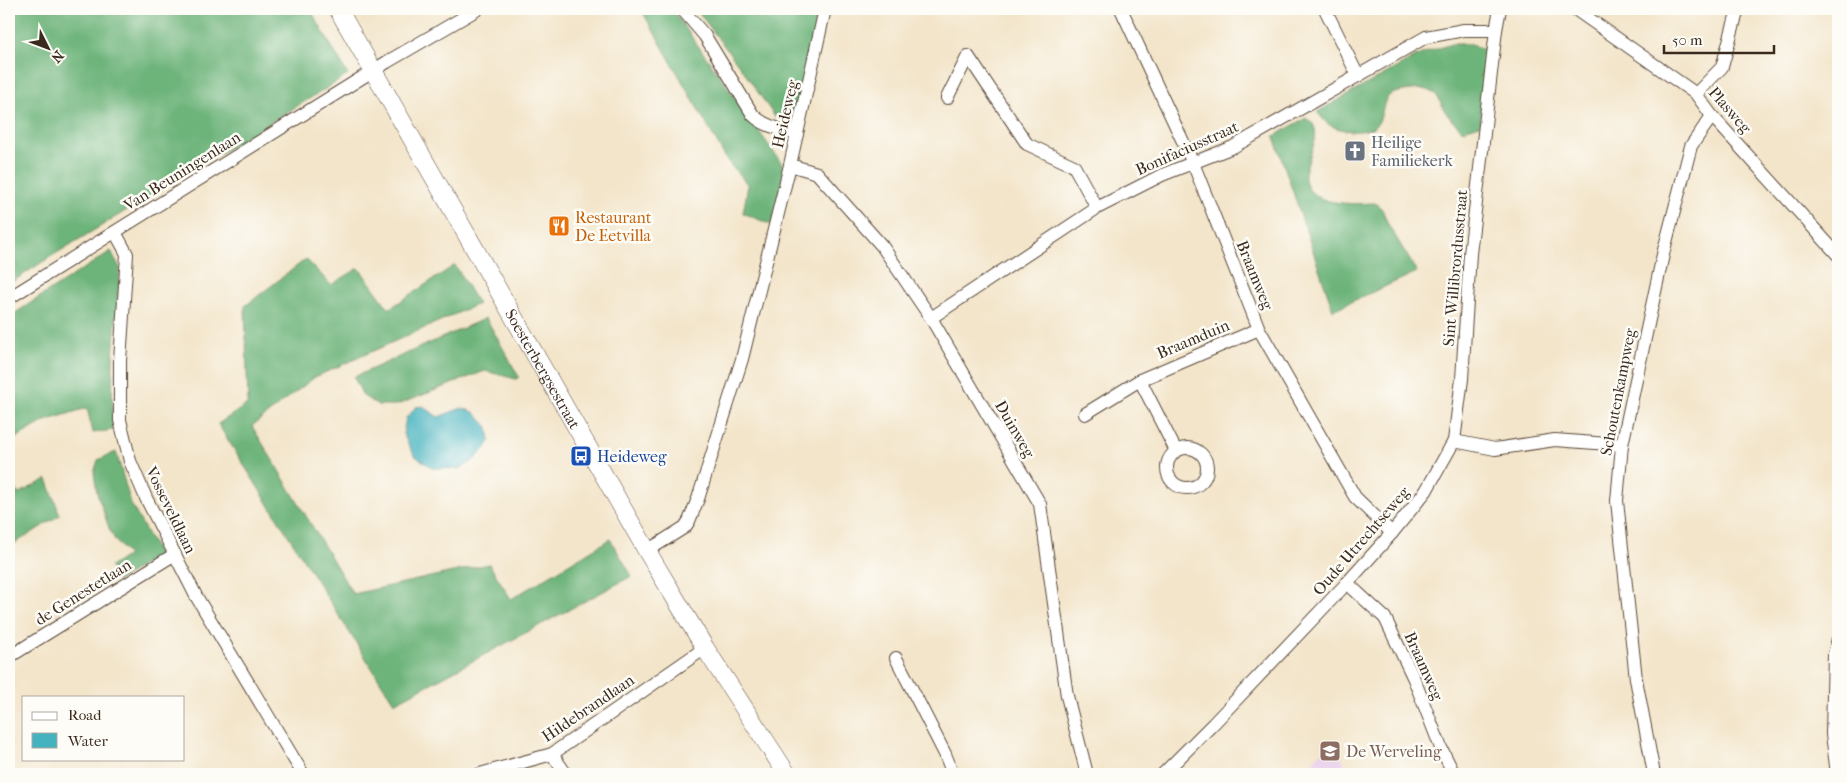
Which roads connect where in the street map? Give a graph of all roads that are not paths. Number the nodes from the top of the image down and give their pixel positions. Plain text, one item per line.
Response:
1 (338, 9) edge
2 (478, 9) edge
3 (682, 9) edge
4 (825, 9) edge
5 (1121, 9) edge
6 (1325, 9) edge
7 (1500, 9) edge
8 (1576, 9) edge
9 (1738, 9) edge
10 (1496, 30) junction
11 (373, 71) junction
12 (1358, 76) junction
13 (1696, 94) junction
14 (947, 98) dead end
15 (1712, 116) junction
16 (797, 134) junction
17 (1193, 163) junction
18 (790, 165) junction
19 (1097, 208) junction
20 (115, 232) junction
21 (1838, 255) edge
22 (9, 298) edge
23 (931, 318) junction
24 (1259, 329) junction
25 (1140, 380) junction
26 (1085, 414) dead end
27 (1454, 442) junction
28 (1622, 445) junction
29 (1176, 452) dead end
30 (1392, 533) junction
31 (647, 551) junction
32 (174, 554) junction
33 (1347, 583) junction
34 (1838, 639) edge
35 (705, 648) junction
36 (9, 657) edge
37 (896, 658) dead end
38 (552, 754) junction
39 (303, 774) edge
40 (480, 774) edge
41 (566, 774) edge
42 (787, 774) edge
43 (953, 774) edge
44 (1087, 774) edge
45 (1162, 774) edge
46 (1454, 774) edge
47 (1654, 774) edge
48 (1837, 774) edge

1 - 11 main road, Soesterbergsestraat
2 - 11 street, Van Beuningenlaan
3 - 16 street
4 - 16 street, Heideweg
5 - 17 street, Braamweg
6 - 12 street
7 - 10 street, Sint Willibrordusstraat
8 - 13 street, Plasweg
9 - 13 street
10 - 12 street, Bonifaciusstraat
10 - 27 street, Sint Willibrordusstraat
11 - 20 street, Van Beuningenlaan
11 - 31 main road, Soesterbergsestraat
12 - 17 street, Bonifaciusstraat
13 - 15 street, Plasweg
14 - 19 street
15 - 21 street, Plasweg
15 - 28 street, Schoutenkampweg
16 - 18 street, Heideweg
17 - 19 street, Bonifaciusstraat
17 - 24 street, Braamweg
18 - 23 street, Duinweg
18 - 31 street, Heideweg
19 - 23 street, Bonifaciusstraat
20 - 22 street, Van Beuningenlaan
20 - 32 street, Vosseveldlaan
23 - 44 street, Duinweg
24 - 25 street, Braamduin
24 - 30 street, Braamweg
25 - 26 street, Braamduin
25 - 29 street
27 - 28 street
27 - 30 street, Oude Utrechtseweg
28 - 47 street, Schoutenkampweg
30 - 33 street, Oude Utrechtseweg
31 - 35 main road, Soesterbergsestraat
32 - 36 street, de Genestetlaan
32 - 39 street, Vosseveldlaan
33 - 45 street, Oude Utrechtseweg
33 - 46 street, Braamweg
34 - 48 street
35 - 38 street, Hildebrandlaan
35 - 42 main road, Soesterbergsestraat
37 - 43 street
38 - 40 street, Hildebrandlaan
38 - 41 street

